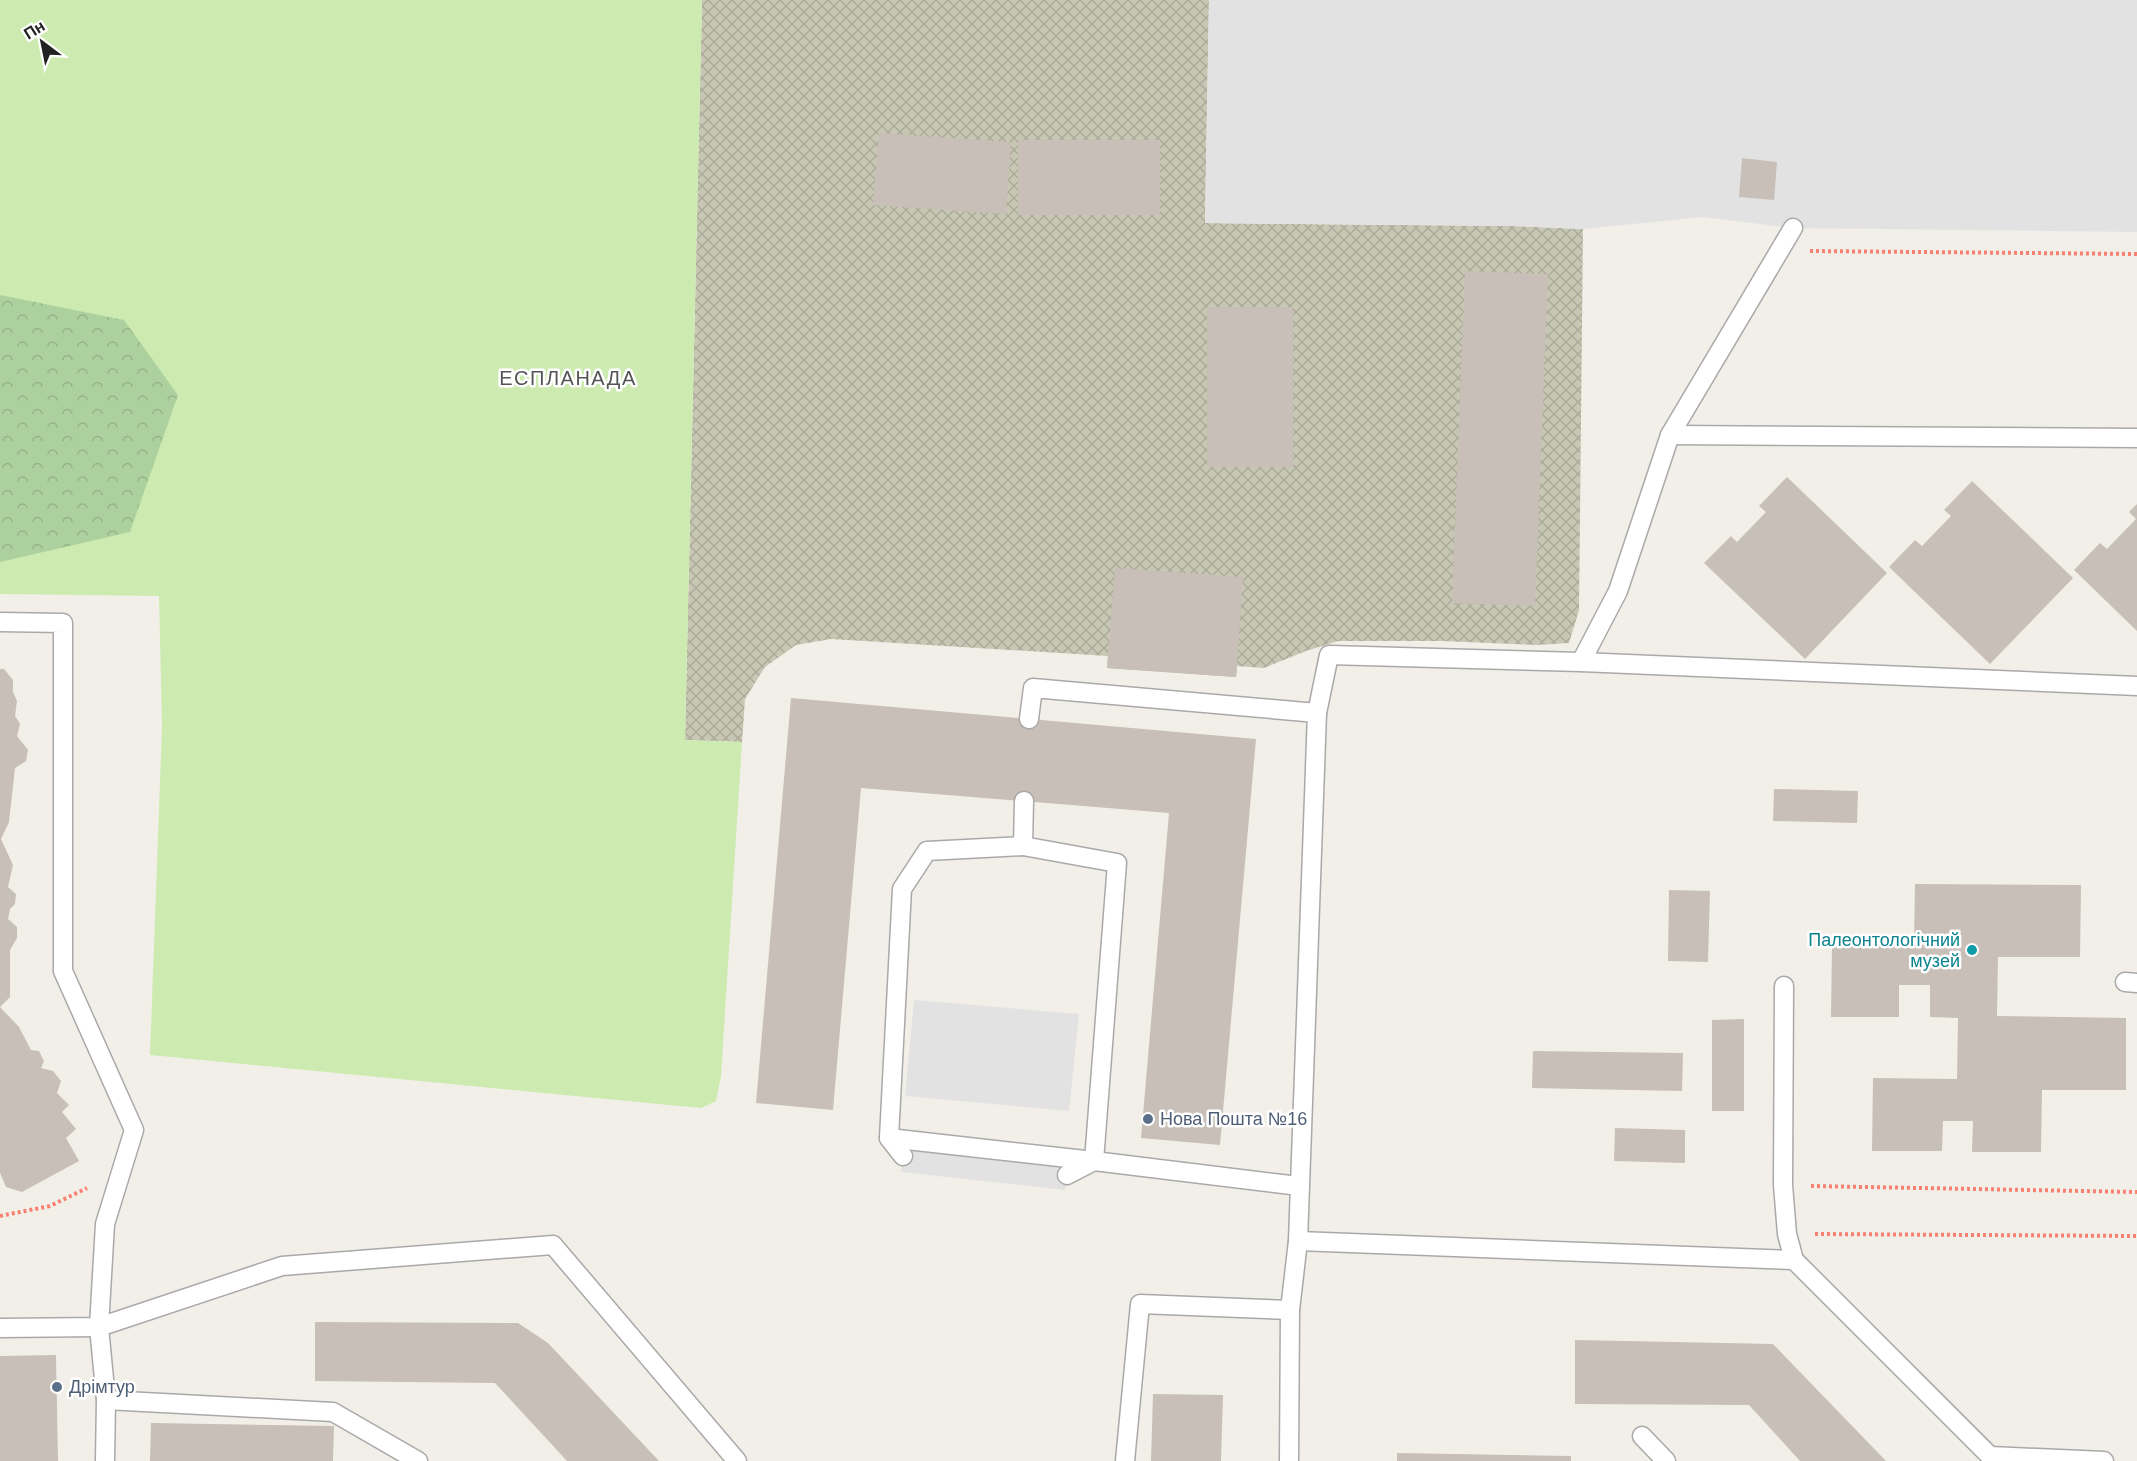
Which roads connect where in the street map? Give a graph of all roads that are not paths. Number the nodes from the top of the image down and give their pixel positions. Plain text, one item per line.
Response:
1 (1793, 228) dead end
2 (1670, 435) junction
3 (2137, 438) edge
4 (0, 622) edge
5 (1581, 662) junction
6 (2137, 686) edge
7 (1317, 713) junction
8 (1029, 719) dead end
9 (1024, 801) dead end
10 (1023, 846) junction
11 (1784, 986) dead end
12 (889, 1138) junction
13 (903, 1156) dead end
14 (1094, 1161) junction
15 (1067, 1175) dead end
16 (1299, 1186) junction
17 (1298, 1241) junction
18 (1794, 1260) junction
19 (1290, 1310) junction
20 (99, 1327) junction
21 (0, 1328) edge
22 (106, 1400) junction
23 (1642, 1436) dead end
24 (105, 1461) edge
25 (418, 1461) edge
26 (737, 1461) edge
27 (1125, 1461) edge
28 (1289, 1461) edge
29 (1666, 1461) edge
30 (2104, 1461) edge

1 - 2 lane
2 - 3 lane
2 - 5 lane
4 - 20 lane
5 - 6 lane
5 - 7 lane
7 - 8 lane
7 - 16 lane
9 - 10 lane
10 - 12 lane
10 - 14 lane
11 - 18 lane
12 - 13 lane
12 - 14 lane
14 - 15 lane
14 - 16 lane
16 - 17 lane
17 - 18 lane
17 - 19 lane
18 - 30 lane
19 - 27 lane
19 - 28 lane
20 - 21 lane
20 - 22 lane
20 - 26 lane
22 - 24 lane
22 - 25 lane
23 - 29 lane

